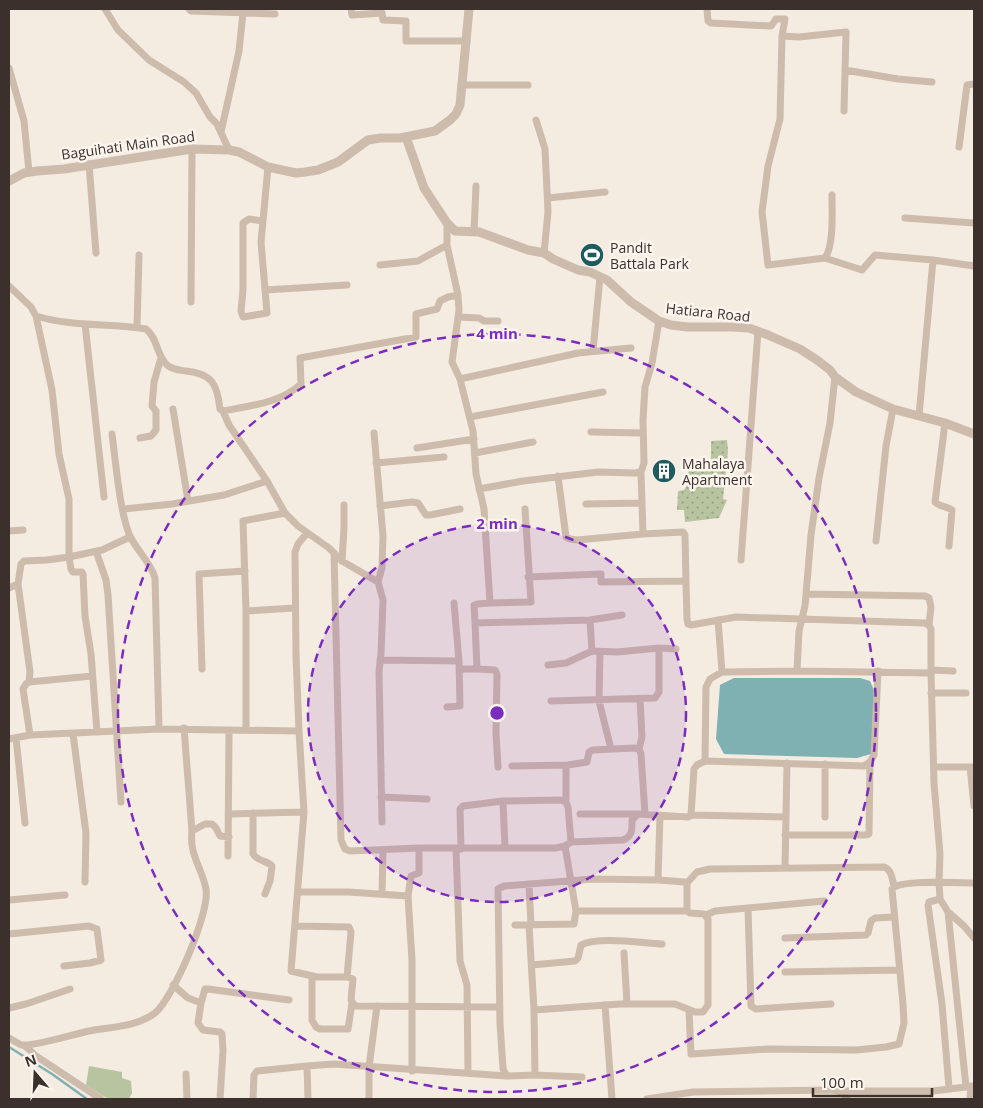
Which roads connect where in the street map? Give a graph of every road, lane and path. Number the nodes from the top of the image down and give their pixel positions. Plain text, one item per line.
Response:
1 (105, 9) edge
2 (189, 9) edge
3 (351, 9) edge
4 (469, 9) edge
5 (707, 9) edge
6 (243, 13) junction
7 (275, 14) dead end
8 (782, 36) junction
9 (467, 41) junction
10 (9, 68) edge
11 (845, 70) junction
12 (932, 82) dead end
13 (974, 84) edge
14 (461, 85) junction
15 (528, 85) dead end
16 (844, 111) dead end
17 (536, 120) dead end
18 (221, 132) junction
19 (406, 137) junction
20 (959, 147) dead end
21 (192, 149) junction
22 (229, 150) junction
23 (89, 164) junction
24 (268, 167) junction
25 (29, 172) junction
26 (9, 181) edge
27 (476, 186) dead end
28 (605, 192) dead end
29 (832, 195) dead end
30 (548, 198) junction
31 (905, 218) dead end
32 (263, 221) junction
33 (447, 223) junction
34 (974, 224) edge
35 (474, 232) junction
36 (447, 245) junction
37 (96, 252) dead end
38 (544, 253) junction
39 (139, 255) dead end
40 (825, 258) junction
41 (933, 260) junction
42 (380, 265) dead end
43 (974, 266) edge
44 (600, 277) junction
45 (347, 285) dead end
46 (9, 286) edge
47 (266, 290) junction
48 (458, 295) junction
49 (191, 302) dead end
50 (36, 316) junction
51 (458, 317) junction
52 (498, 321) dead end
53 (659, 321) junction
54 (85, 324) junction
55 (137, 327) junction
56 (758, 331) junction
57 (632, 348) dead end
58 (593, 351) junction
59 (161, 358) junction
60 (835, 377) junction
61 (460, 379) junction
62 (603, 392) dead end
63 (173, 409) dead end
64 (893, 409) junction
65 (223, 412) junction
66 (470, 416) junction
67 (919, 416) junction
68 (944, 423) junction
69 (591, 432) dead end
70 (643, 433) junction
71 (112, 434) dead end
72 (374, 434) dead end
73 (974, 434) edge
74 (140, 438) dead end
75 (474, 439) junction
76 (533, 442) dead end
77 (417, 448) dead end
78 (475, 453) junction
79 (444, 457) dead end
80 (376, 463) junction
81 (641, 472) junction
82 (558, 476) junction
83 (267, 482) junction
84 (479, 489) junction
85 (104, 497) dead end
86 (188, 501) junction
87 (642, 503) junction
88 (586, 504) dead end
89 (344, 505) dead end
90 (380, 506) junction
91 (124, 509) junction
92 (460, 509) dead end
93 (525, 509) dead end
94 (285, 513) junction
95 (23, 530) dead end
96 (9, 531) edge
97 (307, 533) junction
98 (643, 534) junction
99 (130, 537) junction
100 (876, 541) dead end
101 (949, 546) dead end
102 (96, 551) junction
103 (334, 553) junction
104 (69, 557) junction
105 (741, 560) dead end
106 (342, 561) junction
107 (245, 571) junction
108 (528, 577) junction
109 (378, 582) junction
110 (686, 583) junction
111 (18, 584) junction
112 (9, 588) edge
113 (806, 594) junction
114 (454, 603) dead end
115 (490, 603) junction
116 (296, 608) junction
117 (246, 611) junction
118 (622, 615) dead end
119 (590, 620) junction
120 (718, 620) junction
121 (802, 620) junction
122 (475, 623) junction
123 (929, 624) junction
124 (659, 648) junction
125 (676, 649) dead end
126 (596, 651) junction
127 (380, 660) junction
128 (459, 660) junction
129 (548, 665) dead end
130 (202, 668) dead end
131 (477, 669) junction
132 (459, 670) junction
133 (797, 671) junction
134 (878, 671) junction
135 (931, 671) junction
136 (953, 671) dead end
137 (722, 672) junction
138 (92, 676) junction
139 (30, 682) junction
140 (931, 693) junction
141 (966, 693) dead end
142 (640, 699) junction
143 (550, 701) dead end
144 (599, 701) junction
145 (447, 707) dead end
146 (184, 728) junction
147 (159, 729) junction
148 (117, 730) junction
149 (246, 730) junction
150 (230, 731) junction
151 (299, 731) junction
152 (98, 732) junction
153 (73, 734) junction
154 (30, 735) junction
155 (12, 738) edge
156 (611, 749) junction
157 (639, 749) junction
158 (705, 761) junction
159 (870, 762) junction
160 (568, 764) junction
161 (787, 764) junction
162 (825, 764) junction
163 (512, 766) dead end
164 (498, 767) dead end
165 (934, 767) junction
166 (972, 767) edge
167 (381, 797) junction
168 (428, 799) dead end
169 (503, 801) junction
170 (121, 802) dead end
171 (566, 802) junction
172 (974, 806) edge
173 (304, 812) junction
174 (253, 813) junction
175 (230, 814) junction
176 (580, 814) dead end
177 (641, 814) junction
178 (660, 815) junction
179 (691, 815) junction
180 (786, 817) junction
181 (825, 817) dead end
182 (382, 822) dead end
183 (25, 823) dead end
184 (192, 831) junction
185 (785, 835) junction
186 (229, 837) junction
187 (568, 844) junction
188 (419, 848) junction
189 (505, 848) junction
190 (458, 849) junction
191 (383, 850) junction
192 (228, 856) dead end
193 (785, 868) junction
194 (658, 880) junction
195 (571, 881) junction
196 (86, 882) dead end
197 (939, 882) junction
198 (687, 883) junction
199 (974, 883) edge
200 (529, 884) junction
201 (894, 886) junction
202 (298, 892) junction
203 (265, 894) dead end
204 (382, 894) junction
205 (65, 895) dead end
206 (408, 896) junction
207 (940, 899) junction
208 (9, 900) edge
209 (824, 901) dead end
210 (748, 908) junction
211 (576, 911) junction
212 (687, 911) junction
213 (948, 912) junction
214 (706, 915) junction
215 (894, 917) junction
216 (515, 925) dead end
217 (530, 925) junction
218 (295, 926) junction
219 (9, 934) edge
220 (785, 938) dead end
221 (974, 938) edge
222 (662, 944) dead end
223 (624, 953) dead end
224 (532, 965) junction
225 (64, 966) dead end
226 (899, 970) junction
227 (786, 972) dead end
228 (312, 976) junction
229 (347, 977) junction
230 (173, 985) junction
231 (70, 989) dead end
232 (289, 1000) dead end
233 (201, 1003) junction
234 (352, 1004) junction
235 (627, 1004) junction
236 (831, 1004) dead end
237 (411, 1005) junction
238 (605, 1005) junction
239 (377, 1006) junction
240 (466, 1006) junction
241 (500, 1007) junction
242 (9, 1008) edge
243 (534, 1010) junction
244 (689, 1010) junction
245 (9, 1038) edge
246 (24, 1045) junction
247 (307, 1066) junction
248 (369, 1067) junction
249 (412, 1070) junction
250 (468, 1073) junction
251 (186, 1074) dead end
252 (535, 1075) junction
253 (507, 1076) junction
254 (582, 1077) dead end
255 (970, 1087) edge
256 (949, 1088) junction
257 (840, 1091) junction
258 (100, 1099) edge
259 (187, 1099) edge
260 (220, 1099) edge
261 (253, 1099) edge
262 (308, 1099) edge
263 (369, 1099) edge
264 (612, 1099) edge
265 (647, 1099) edge
266 (847, 1099) edge
267 (970, 1099) edge

1 - 18 street
2 - 6 street
3 - 9 street
4 - 9 street, Baguihati Main Road
5 - 8 street
6 - 7 street
6 - 18 street
8 - 11 street
8 - 40 street
9 - 14 street, Baguihati Main Road
10 - 25 street
11 - 12 street
11 - 16 street
13 - 20 street
14 - 15 street
14 - 19 street, Baguihati Main Road
17 - 30 street
18 - 22 street
19 - 24 street, Baguihati Main Road
19 - 33 street
21 - 22 street, Baguihati Main Road
21 - 23 street, Baguihati Main Road
21 - 49 street
22 - 24 street, Baguihati Main Road
23 - 25 street, Baguihati Main Road
23 - 37 street
24 - 32 street
25 - 26 street, Baguihati Main Road
27 - 35 street
28 - 30 street
29 - 40 street
30 - 38 street
31 - 34 street
32 - 47 street
32 - 47 street
33 - 35 street, Hatiara Road
33 - 36 street
35 - 38 street, Hatiara Road
36 - 42 street
36 - 48 street
38 - 44 street, Hatiara Road
39 - 55 street
40 - 41 street
41 - 43 street
41 - 67 street
44 - 53 street, Hatiara Road
44 - 58 street
45 - 47 street
46 - 50 street
48 - 51 street
48 - 65 street
50 - 54 street
50 - 104 street
51 - 52 street
51 - 61 street
53 - 56 street, Hatiara Road
53 - 70 street
54 - 55 street
54 - 85 street
55 - 59 street
56 - 60 street, Hatiara Road
56 - 105 street
57 - 58 street
58 - 61 street
59 - 65 street
59 - 74 street
60 - 64 street, Hatiara Road
60 - 113 street
61 - 66 street
62 - 66 street
63 - 86 street
64 - 67 street, Hatiara Road
64 - 100 street
65 - 83 street
66 - 75 street
67 - 68 street, Hatiara Road
68 - 73 street, Hatiara Road
68 - 101 street
69 - 70 street
70 - 81 street
71 - 91 street
72 - 80 street
75 - 77 street
75 - 78 street
76 - 78 street
78 - 84 street
79 - 80 street
80 - 90 street
81 - 82 street
81 - 87 street
82 - 84 street
82 - 98 street
83 - 86 street
83 - 94 street
84 - 115 street
86 - 91 street
87 - 88 street
87 - 98 street
89 - 106 street
90 - 92 street
90 - 109 street
91 - 99 street
93 - 108 street
94 - 97 street
94 - 107 street
95 - 96 street
97 - 103 street
97 - 116 street
98 - 110 street
99 - 102 street
99 - 147 street
102 - 104 street
102 - 148 street
103 - 106 street
103 - 191 street
104 - 111 street
104 - 138 street
106 - 109 street
107 - 117 street
107 - 130 street
108 - 110 street
108 - 115 street
109 - 127 street
110 - 120 street
111 - 112 street
111 - 139 street
113 - 121 street
113 - 123 street
114 - 128 street
115 - 122 street
116 - 117 street
116 - 151 street
117 - 149 street
118 - 119 street
119 - 122 street
119 - 126 street
120 - 121 street
120 - 137 street
121 - 123 street
121 - 133 street
122 - 131 street
123 - 135 street
124 - 125 street
124 - 126 street
124 - 142 street
126 - 129 street
126 - 144 street
127 - 128 street
127 - 167 street
128 - 132 street
131 - 132 street
131 - 164 street
132 - 145 street
133 - 134 street
133 - 137 street
134 - 135 street
134 - 159 street
135 - 136 street
135 - 140 street
137 - 158 street
138 - 139 street
138 - 152 street
139 - 154 street
140 - 141 street
140 - 165 street
142 - 144 street
142 - 157 street
143 - 144 street
144 - 156 street
146 - 147 street
146 - 150 street
146 - 184 street
147 - 148 street
148 - 152 street
148 - 170 street
149 - 150 street
149 - 151 street
150 - 175 street
151 - 173 street
152 - 153 street
153 - 154 street
153 - 196 street
154 - 155 street
155 - 183 street
156 - 157 street
156 - 160 street
157 - 177 street
158 - 161 street
158 - 179 street
159 - 162 street
159 - 185 street
160 - 163 street
160 - 171 street
161 - 162 street
161 - 180 street
162 - 181 street
165 - 166 street
165 - 197 street
166 - 172 street
167 - 168 street
167 - 182 street
169 - 171 street
169 - 189 street
169 - 190 street
171 - 187 street
173 - 174 street
173 - 202 street
174 - 175 street
174 - 203 street
175 - 186 street
176 - 177 street
177 - 178 street
177 - 187 street
178 - 179 street
178 - 194 street
179 - 180 street
180 - 185 street
184 - 186 street
184 - 230 street
185 - 193 street
186 - 192 street
187 - 189 street
187 - 195 street
188 - 190 street
188 - 191 street
188 - 206 street
189 - 190 street
190 - 240 street
191 - 204 street
193 - 198 street
193 - 201 street
194 - 195 street
194 - 198 street
195 - 200 street
195 - 211 street
197 - 199 street
197 - 201 street
197 - 207 street
198 - 212 street
200 - 217 street
200 - 241 street
201 - 215 street
202 - 204 street
202 - 218 street
204 - 206 street
205 - 208 street
206 - 237 street
207 - 213 street
207 - 256 street
209 - 210 street
210 - 214 street
210 - 236 street
211 - 212 street
211 - 217 street
212 - 214 street
213 - 221 street
213 - 255 street
214 - 244 street
215 - 220 street
215 - 226 street
216 - 217 street
217 - 224 street
218 - 228 street
218 - 229 street
219 - 225 street
222 - 224 street
223 - 235 street
224 - 243 street
226 - 227 street
226 - 244 street
228 - 229 street
228 - 234 street
229 - 234 street
230 - 233 street
230 - 246 street
231 - 242 street
232 - 233 street
233 - 260 street
234 - 239 street
235 - 238 street
235 - 244 street
237 - 239 street
237 - 240 street
237 - 249 street
238 - 243 street
238 - 264 street
239 - 248 street
240 - 241 street
240 - 250 street
241 - 253 street
243 - 252 street
245 - 246 street
246 - 258 street
247 - 248 street
247 - 261 street
247 - 262 street
248 - 249 street
248 - 263 street
249 - 250 street
250 - 253 street
251 - 259 street
252 - 253 street
252 - 254 street
255 - 256 street
255 - 267 street
256 - 257 street
257 - 265 street
257 - 266 street

